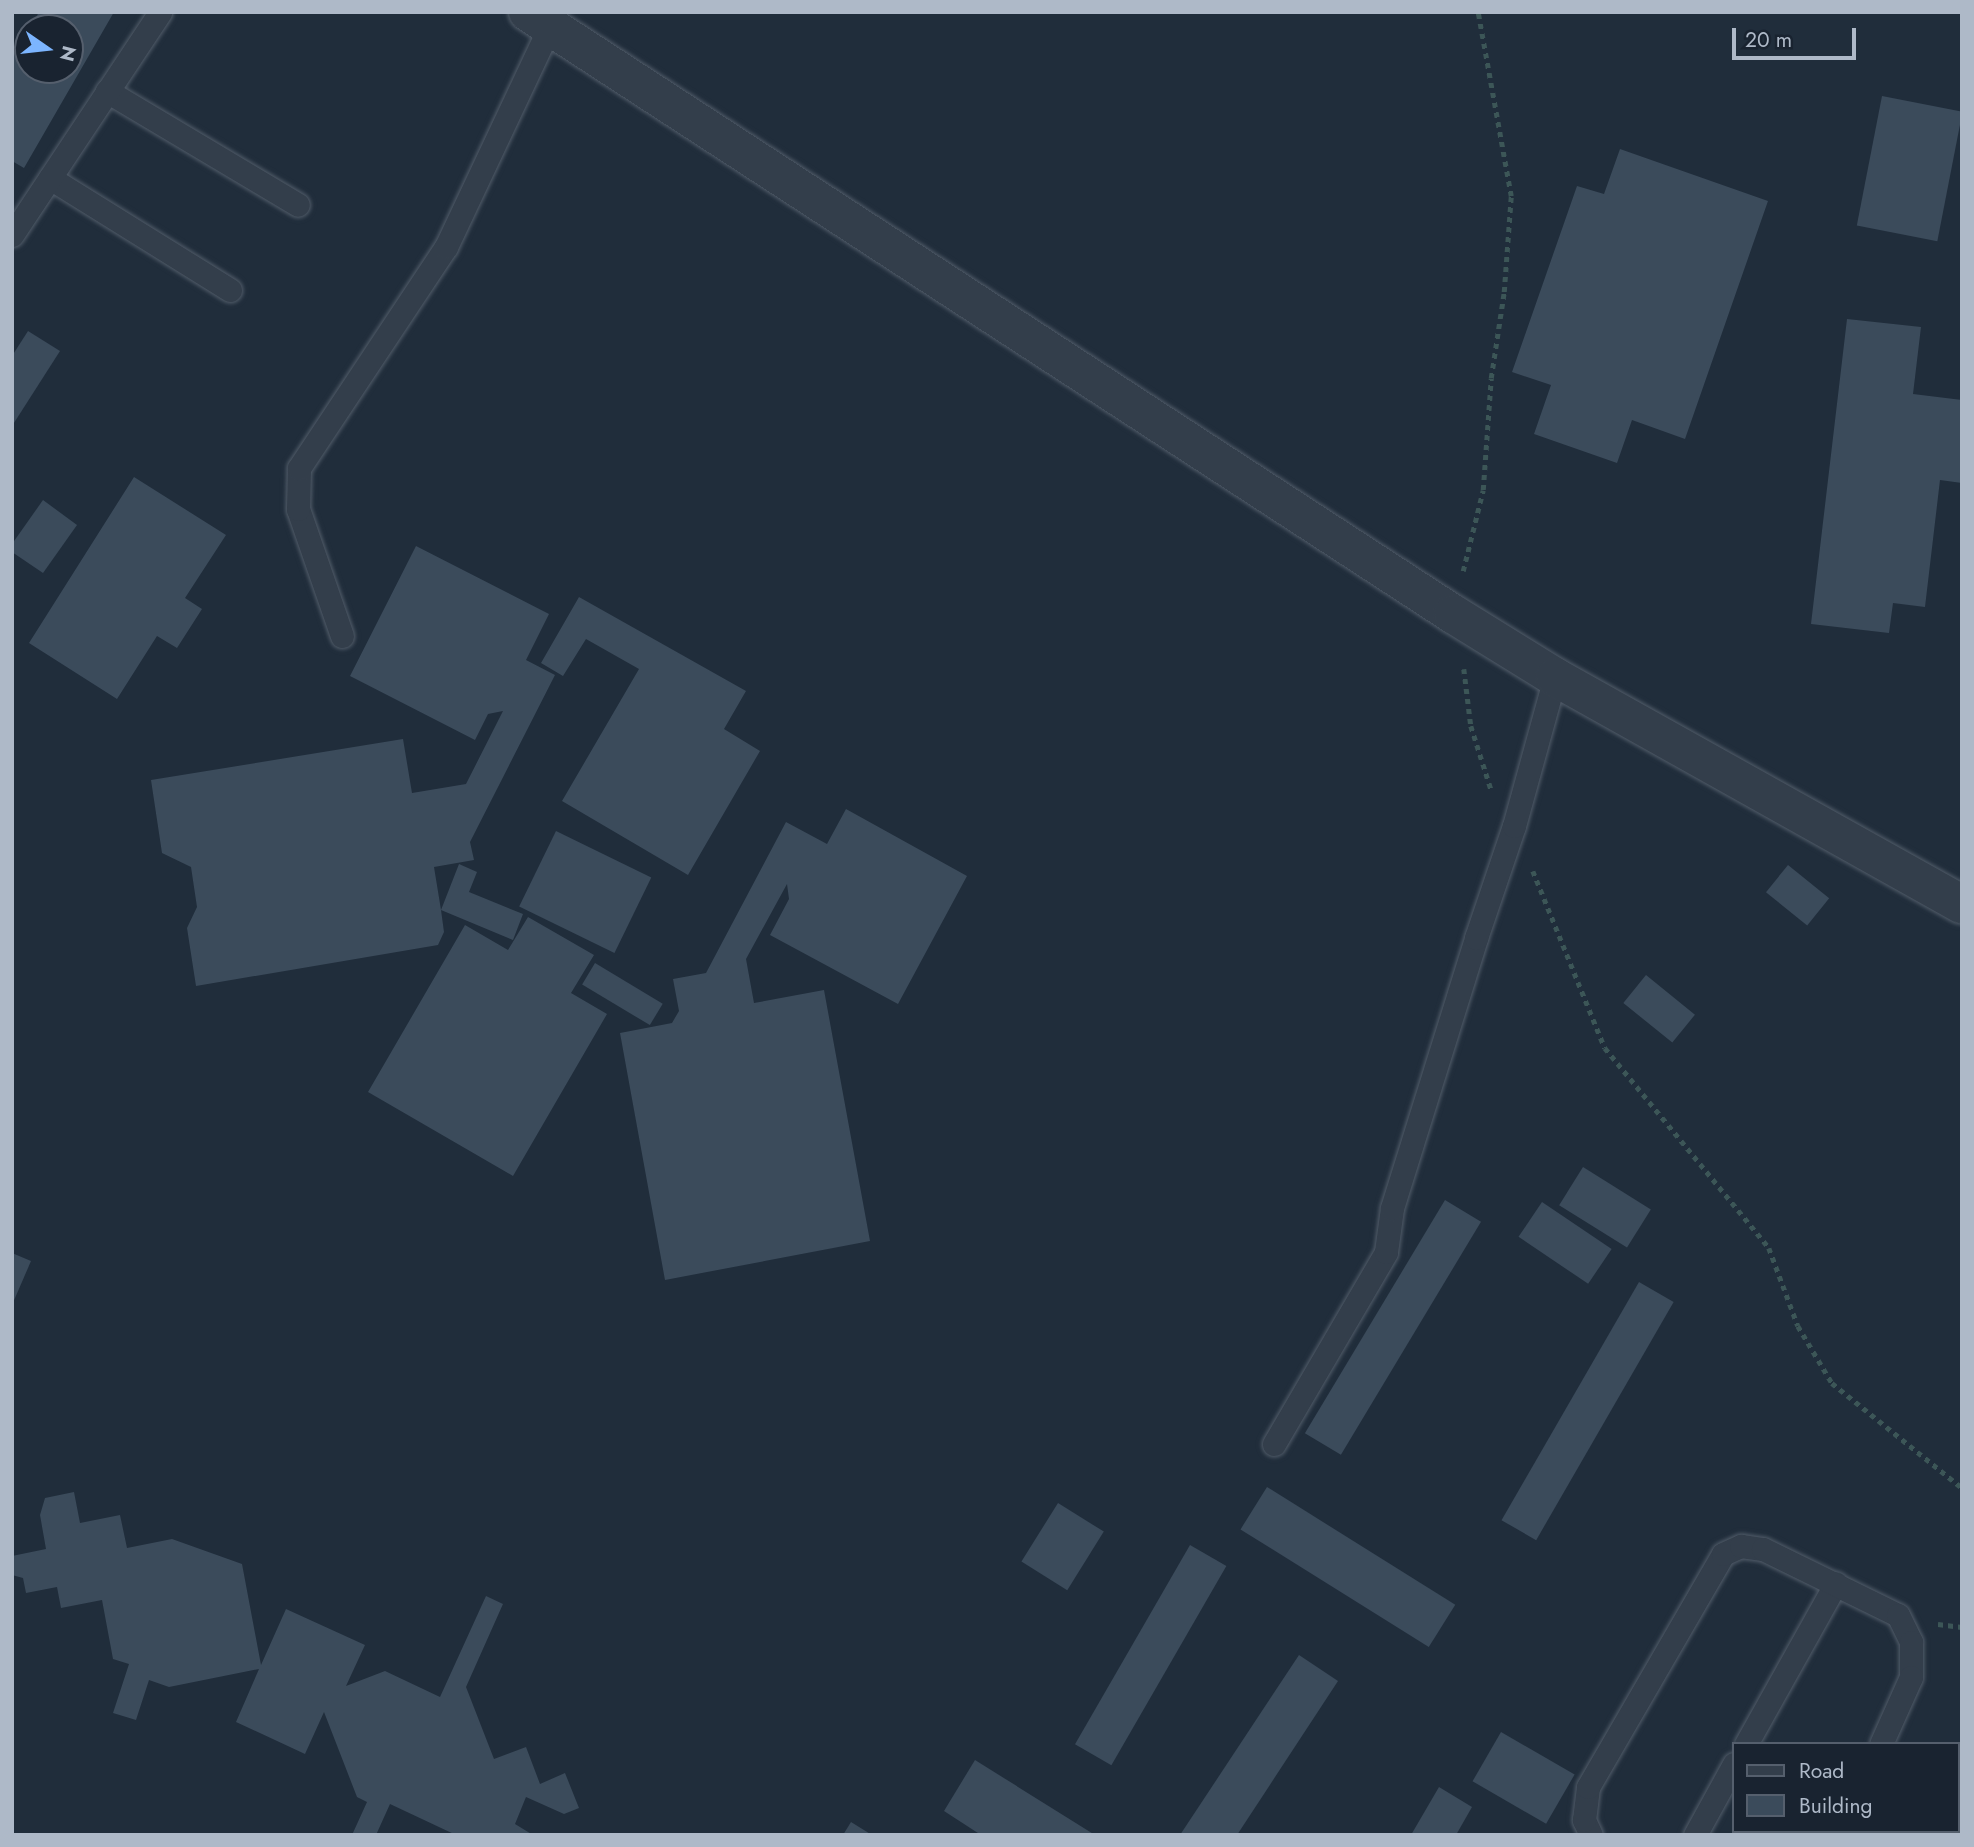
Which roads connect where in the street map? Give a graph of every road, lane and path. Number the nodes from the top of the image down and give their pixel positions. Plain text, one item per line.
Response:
1 (160, 12) edge
2 (1478, 12) edge
3 (539, 19) edge
4 (107, 91) junction
5 (50, 178) junction
6 (298, 205) dead end
7 (12, 235) edge
8 (230, 290) dead end
9 (1453, 614) junction
10 (342, 636) dead end
11 (1555, 677) junction
12 (1514, 826) junction
13 (1962, 904) edge
14 (1274, 1444) dead end
15 (1962, 1488) edge
16 (1836, 1583) junction
17 (1747, 1742) edge
18 (1882, 1742) edge
19 (1732, 1768) edge
20 (1591, 1835) edge
21 (1695, 1835) edge

1 - 4 lane
2 - 9 path
3 - 9 street
3 - 10 lane
4 - 5 lane
4 - 6 lane
5 - 7 lane
5 - 8 lane
9 - 11 street
9 - 12 path
11 - 12 lane
11 - 13 street
12 - 14 lane
12 - 15 path
16 - 17 lane
16 - 18 lane
16 - 20 lane
19 - 21 lane

